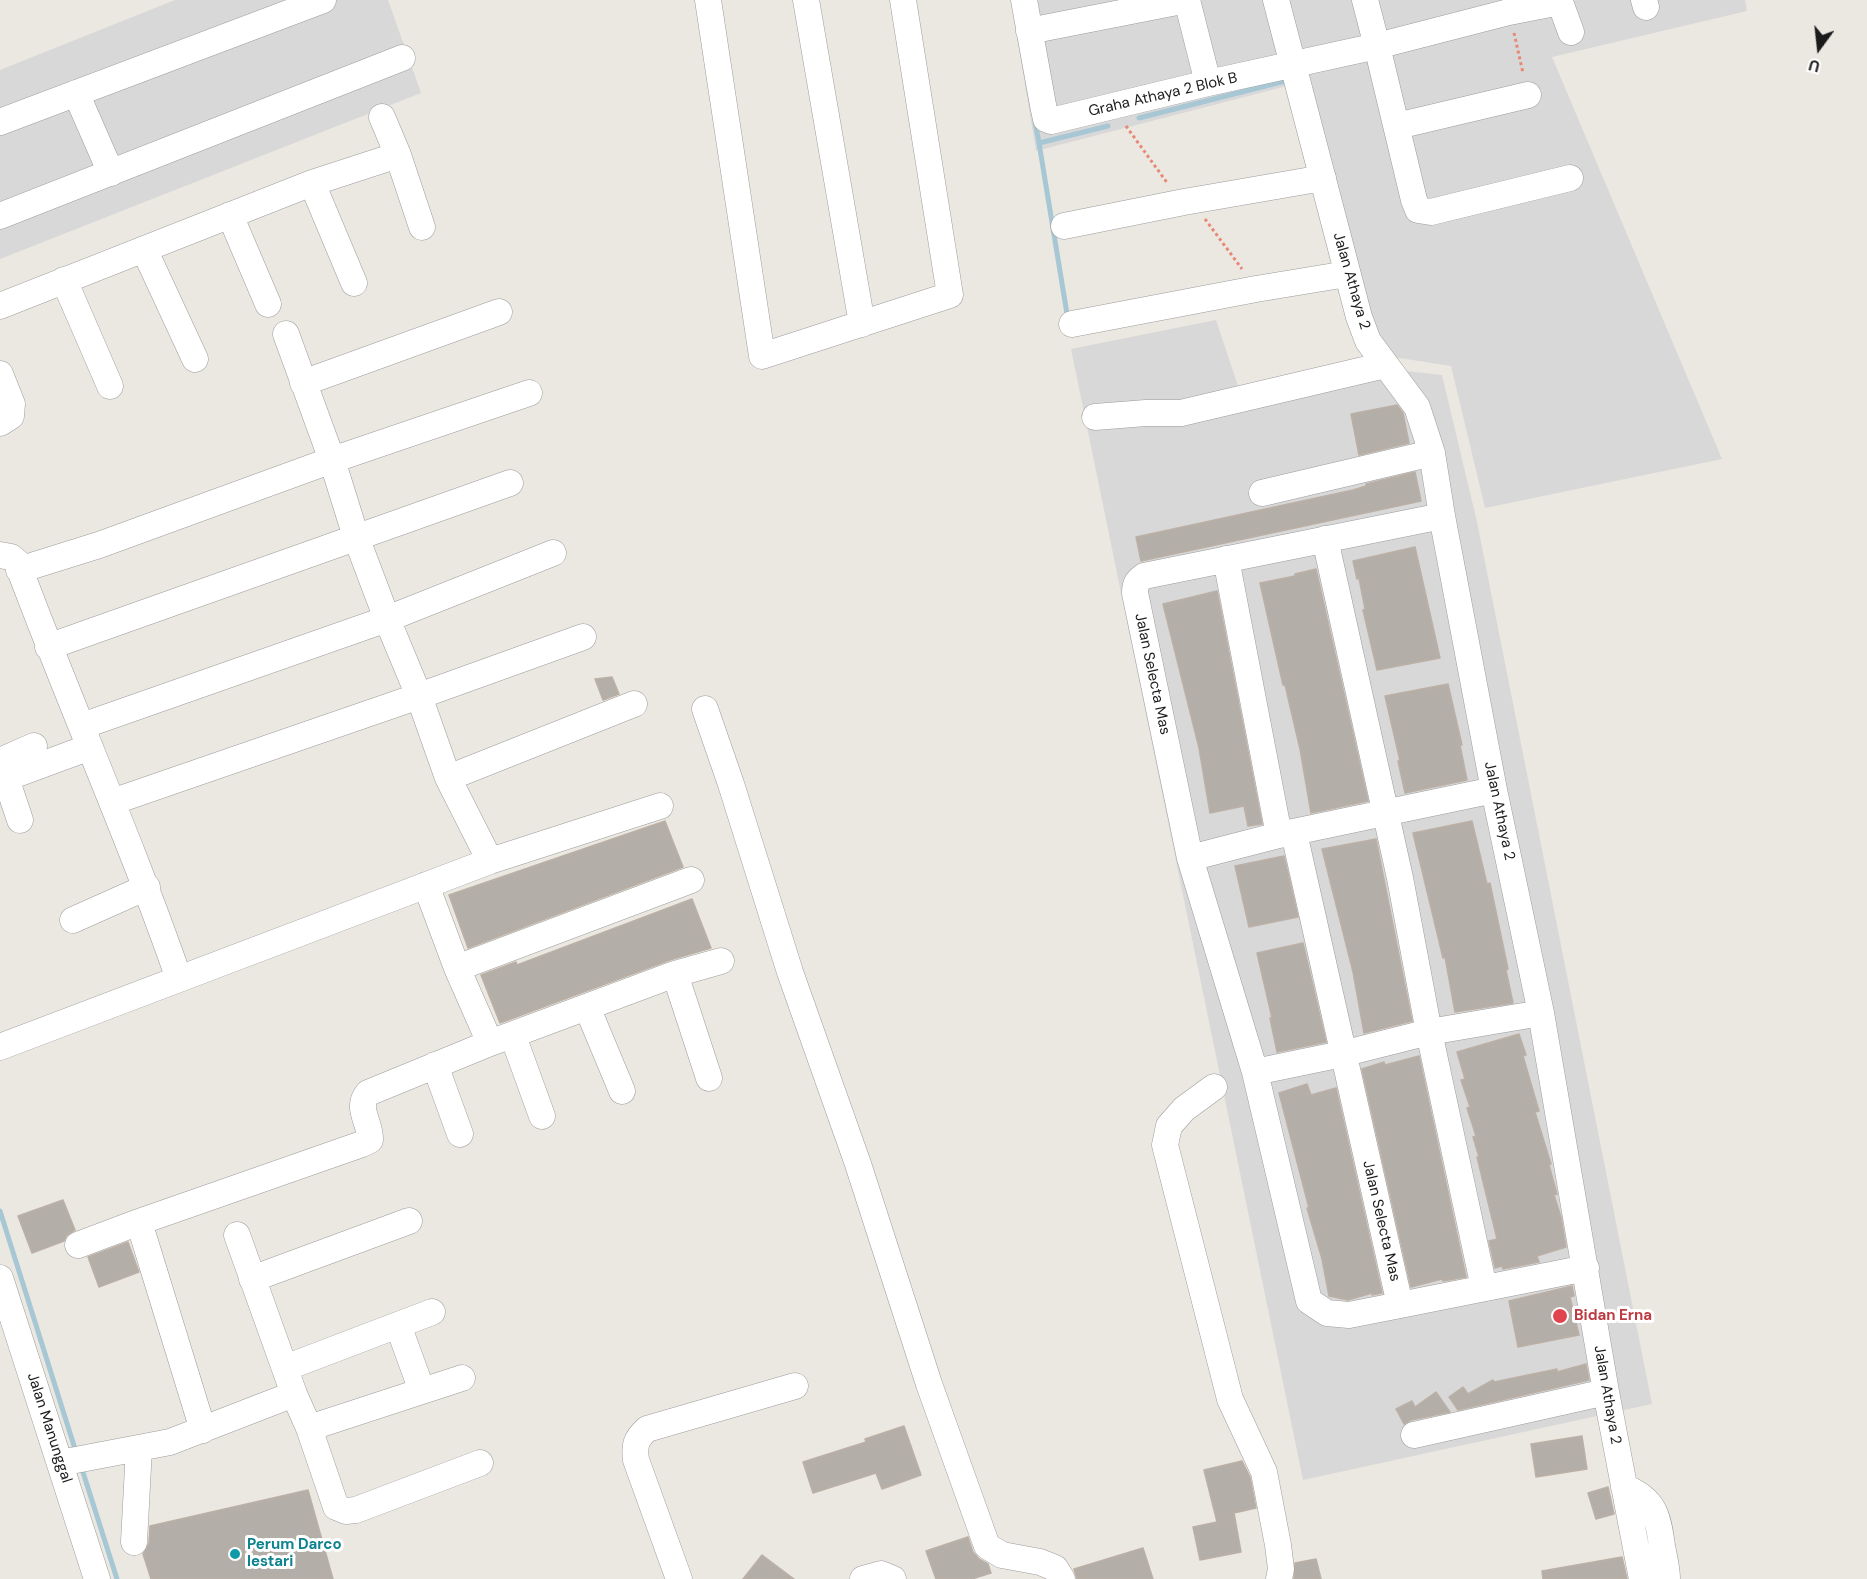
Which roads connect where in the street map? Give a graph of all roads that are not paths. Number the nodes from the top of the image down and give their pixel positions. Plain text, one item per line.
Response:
1 (323, 0) edge
2 (708, 0) edge
3 (806, 0) edge
4 (903, 0) edge
5 (1024, 0) edge
6 (1187, 0) edge
7 (1276, 0) edge
8 (1365, 0) edge
9 (1559, 1) edge
10 (1029, 32) junction
11 (1571, 32) dead end
12 (1377, 46) junction
13 (402, 58) dead end
14 (1293, 66) junction
15 (1208, 83) junction
16 (76, 93) junction
17 (1528, 95) road end
18 (382, 117) dead end
19 (0, 122) edge
20 (1397, 126) junction
21 (398, 155) junction
22 (111, 172) junction
23 (1323, 178) junction
24 (1570, 178) dead end
25 (312, 183) junction
26 (230, 215) junction
27 (0, 216) edge
28 (1064, 226) dead end
29 (422, 227) dead end
30 (144, 249) junction
31 (1347, 274) junction
32 (64, 280) junction
33 (354, 283) dead end
34 (268, 304) dead end
35 (0, 306) edge
36 (499, 312) dead end
37 (861, 324) junction
38 (1072, 324) dead end
39 (286, 334) dead end
40 (195, 359) dead end
41 (1385, 365) junction
42 (0, 374) edge
43 (303, 382) junction
44 (110, 386) dead end
45 (529, 393) dead end
46 (1095, 417) dead end
47 (0, 423) edge
48 (1432, 453) junction
49 (332, 460) junction
50 (510, 483) dead end
51 (1262, 493) dead end
52 (1442, 516) junction
53 (356, 537) junction
54 (1325, 539) junction
55 (553, 553) dead end
56 (1226, 559) junction
57 (10, 562) edge
58 (387, 619) junction
59 (583, 637) dead end
60 (48, 647) junction
61 (419, 696) junction
62 (634, 704) dead end
63 (705, 709) dead end
64 (86, 737) junction
65 (34, 746) dead end
66 (2, 768) edge
67 (448, 778) junction
68 (1494, 790) junction
69 (112, 802) junction
70 (660, 806) dead end
71 (1385, 814) junction
72 (20, 820) dead end
73 (1287, 834) junction
74 (1190, 858) junction
75 (490, 861) junction
76 (691, 880) dead end
77 (426, 885) junction
78 (147, 887) junction
79 (73, 920) dead end
80 (721, 961) dead end
81 (457, 968) junction
82 (675, 974) junction
83 (180, 979) junction
84 (586, 1007) junction
85 (1541, 1013) junction
86 (1429, 1032) junction
87 (501, 1040) junction
88 (0, 1047) edge
89 (1342, 1054) junction
90 (435, 1065) junction
91 (1255, 1072) junction
92 (709, 1078) dead end
93 (1214, 1087) dead end
94 (622, 1090) dead end
95 (542, 1116) dead end
96 (460, 1134) dead end
97 (409, 1221) dead end
98 (139, 1222) junction
99 (237, 1235) dead end
100 (78, 1245) dead end
101 (1586, 1268) junction
102 (0, 1278) edge
103 (252, 1279) junction
104 (1484, 1288) junction
105 (1400, 1305) junction
106 (432, 1312) dead end
107 (398, 1325) junction
108 (285, 1368) junction
109 (462, 1378) dead end
110 (795, 1386) dead end
111 (422, 1390) junction
112 (1606, 1392) junction
113 (294, 1394) junction
114 (309, 1428) junction
115 (202, 1430) junction
116 (1414, 1435) dead end
117 (139, 1448) junction
118 (60, 1463) junction
119 (480, 1463) dead end
120 (1624, 1487) junction
121 (134, 1542) dead end
122 (97, 1579) edge
123 (679, 1579) edge
124 (863, 1579) edge
125 (894, 1579) edge
126 (1062, 1579) edge
127 (1279, 1579) edge
128 (1642, 1579) edge
129 (1667, 1579) edge

1 - 16 street
2 - 37 street
3 - 37 street
4 - 37 street
5 - 10 street
6 - 10 street
6 - 15 street
7 - 14 street, Jalan Athaya 2
8 - 12 street
9 - 11 street
9 - 12 street, Graha Athaya 2 Blok B
10 - 15 street, Graha Athaya 2 Blok B
12 - 14 street, Graha Athaya 2 Blok B
12 - 20 street
13 - 22 street
14 - 15 street, Graha Athaya 2 Blok B
14 - 23 street, Jalan Athaya 2
16 - 19 street
16 - 22 street
17 - 20 street
18 - 21 street
20 - 24 street
21 - 25 street
21 - 29 street
22 - 27 street
23 - 28 street
23 - 31 street, Jalan Athaya 2
25 - 26 street
25 - 33 street
26 - 30 street
26 - 34 street
30 - 32 street
30 - 40 street
31 - 38 street
31 - 41 street, Jalan Athaya 2
32 - 35 street
32 - 44 street
36 - 43 street
39 - 43 street
41 - 46 street
41 - 48 street, Jalan Athaya 2
42 - 47 street
43 - 49 street
45 - 49 street
48 - 51 street
48 - 52 street, Jalan Athaya 2
49 - 53 street
49 - 57 street
50 - 53 street
52 - 54 street, Jalan Selecta Mas
52 - 68 street, Jalan Athaya 2
53 - 58 street
53 - 60 street
54 - 56 street, Jalan Selecta Mas
54 - 71 street
55 - 58 street
56 - 73 street, Jalan Selecta Mas
56 - 74 street, Jalan Selecta Mas
57 - 60 street
58 - 61 street
58 - 64 street
59 - 61 street
60 - 64 street
61 - 67 street
61 - 69 street
62 - 67 street
63 - 126 street
64 - 66 street
64 - 69 street
65 - 66 street
66 - 72 street
67 - 75 street
68 - 71 street
68 - 85 street, Jalan Athaya 2
69 - 78 street
70 - 75 street
71 - 73 street
71 - 86 street
73 - 74 street
73 - 89 street, Jalan Selecta Mas
74 - 91 street, Jalan Selecta Mas
75 - 77 street
76 - 81 street
77 - 81 street
77 - 83 street
78 - 79 street
78 - 83 street
80 - 82 street
81 - 87 street
82 - 84 street
82 - 92 street
83 - 88 street
84 - 87 street
84 - 94 street
85 - 86 street
85 - 101 street, Jalan Athaya 2
86 - 89 street
86 - 104 street
87 - 90 street
87 - 95 street
89 - 91 street
89 - 105 street, Jalan Selecta Mas
90 - 96 street
90 - 98 street
91 - 105 street, Jalan Selecta Mas
93 - 127 street
97 - 103 street
98 - 100 street
98 - 115 street
99 - 103 street
101 - 104 street
101 - 112 street, Jalan Athaya 2
102 - 118 street, Jalan Manunggal
103 - 108 street
104 - 105 street
106 - 107 street
107 - 108 street
107 - 111 street
108 - 113 street
109 - 111 street
110 - 123 street
111 - 114 street
112 - 116 street
112 - 120 street, Jalan Athaya 2
113 - 114 street
113 - 115 street
114 - 119 street
115 - 117 street
117 - 118 street
117 - 121 street
118 - 122 street, Jalan Manunggal
120 - 128 street, Jalan Athaya 2
120 - 129 street
124 - 125 street

